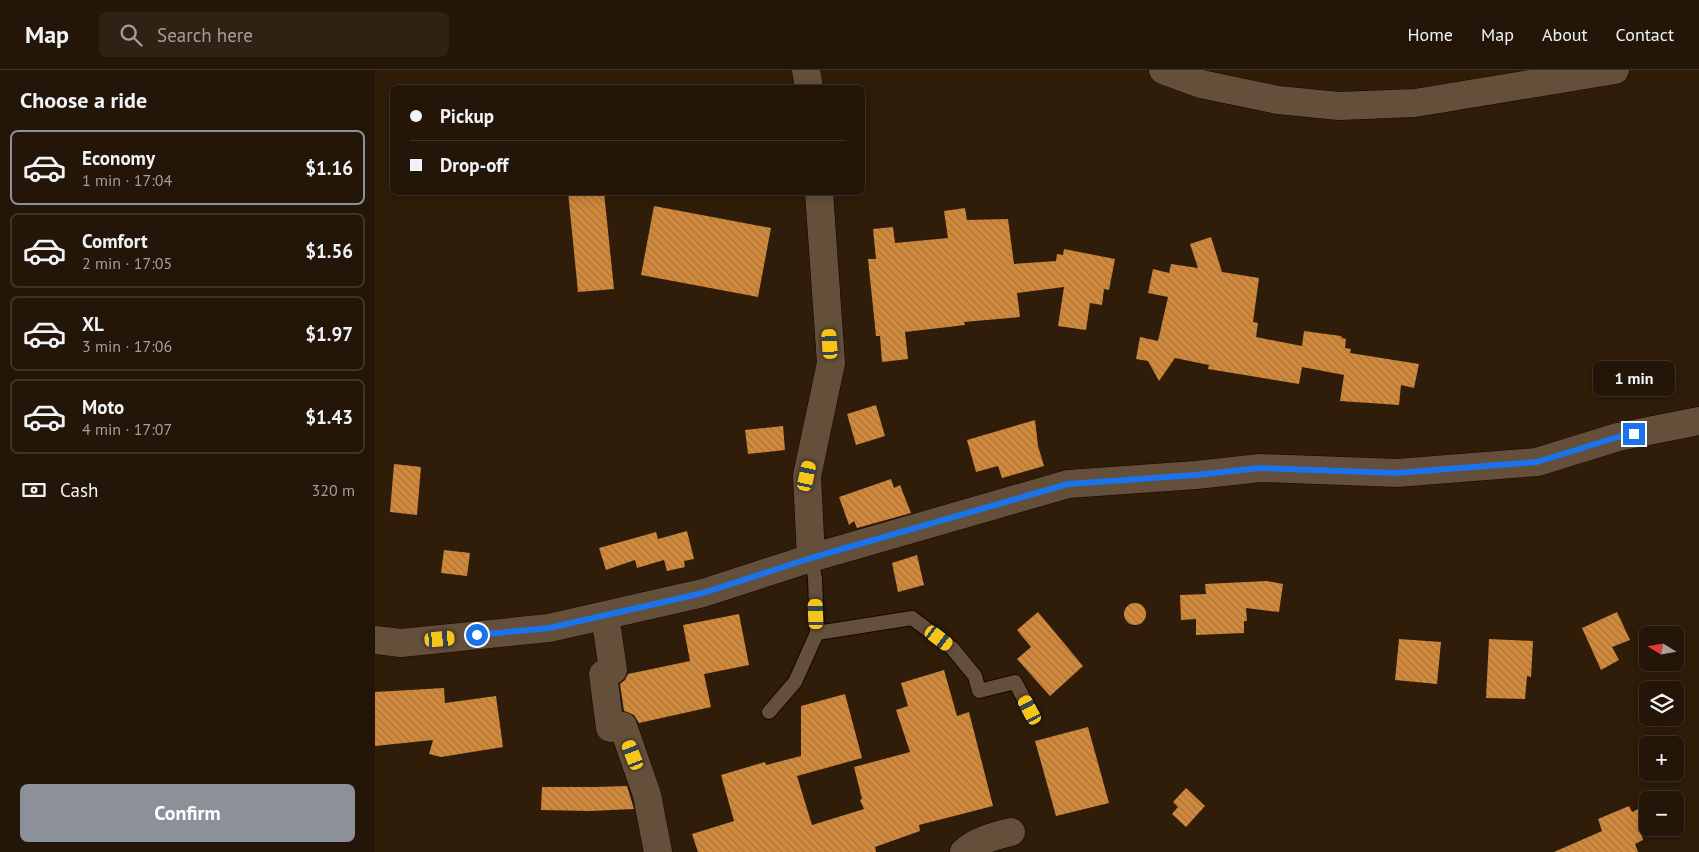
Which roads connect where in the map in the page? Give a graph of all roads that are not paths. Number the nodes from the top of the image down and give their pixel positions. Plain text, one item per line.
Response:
1 (806, 70) edge
2 (1163, 70) edge
3 (1615, 70) edge
4 (808, 85) edge
5 (819, 195) edge
6 (1699, 421) edge
7 (811, 558) junction
8 (605, 616) junction
9 (817, 632) junction
10 (375, 640) edge
11 (1030, 710) dead end
12 (769, 712) dead end
13 (1011, 832) dead end
14 (658, 852) edge
15 (964, 852) edge

1 - 4 street
2 - 3 street
5 - 7 street
6 - 7 street
7 - 8 street
7 - 9 lane
8 - 10 street
8 - 14 street
9 - 11 lane
9 - 12 lane
13 - 15 street

